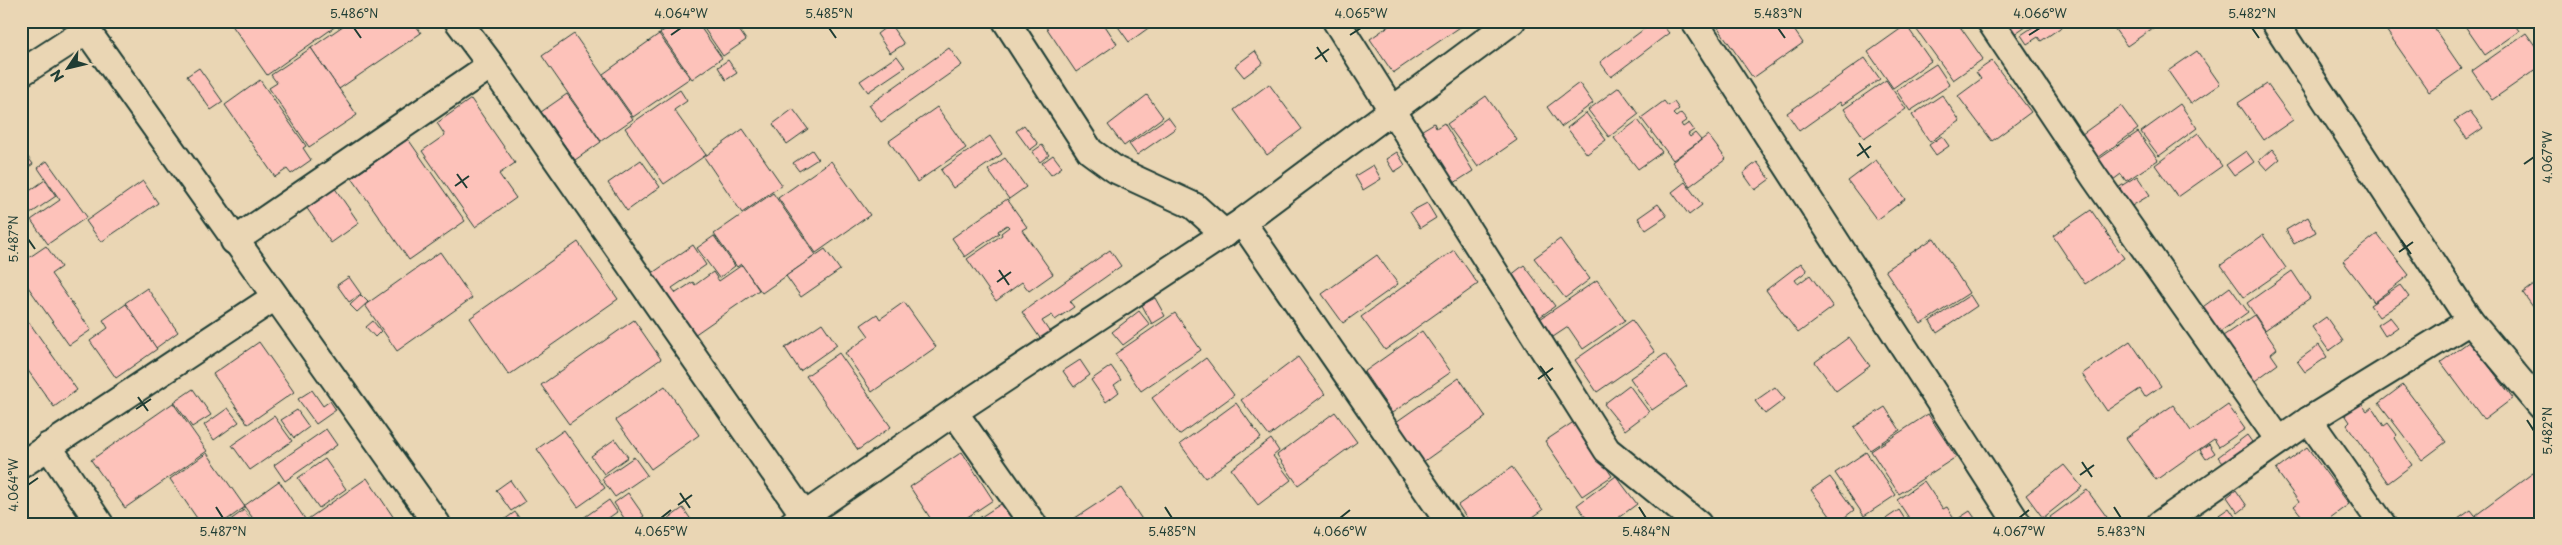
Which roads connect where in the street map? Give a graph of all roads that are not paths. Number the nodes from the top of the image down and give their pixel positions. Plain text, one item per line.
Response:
1 (458, 21) edge
2 (1006, 21) edge
3 (1336, 21) edge
4 (1512, 21) edge
5 (1694, 21) edge
6 (1990, 21) edge
7 (2274, 21) edge
8 (83, 26) edge
9 (491, 65) junction
10 (21, 73) edge
11 (1394, 111) junction
12 (1234, 228) junction
13 (234, 241) junction
14 (275, 297) junction
15 (2470, 321) junction
16 (2541, 406) edge
17 (954, 412) junction
18 (2309, 420) junction
19 (2279, 440) junction
20 (48, 446) junction
21 (21, 465) edge
22 (798, 519) edge
23 (100, 524) edge
24 (437, 524) edge
25 (1033, 524) edge
26 (1450, 524) edge
27 (1698, 524) edge
28 (2018, 524) edge
29 (2160, 524) edge
30 (2382, 524) edge

1 - 9 street
2 - 12 street
3 - 11 street
4 - 11 street
5 - 28 street
6 - 19 street
7 - 15 street
8 - 10 street
8 - 13 street
9 - 13 street
9 - 22 street
11 - 12 street
11 - 27 street
12 - 17 street
12 - 26 street
13 - 14 street
14 - 20 street
14 - 24 street
15 - 16 street
15 - 18 street
17 - 22 street
17 - 25 street
18 - 19 street
18 - 30 street
19 - 29 street
20 - 21 street
20 - 23 street

